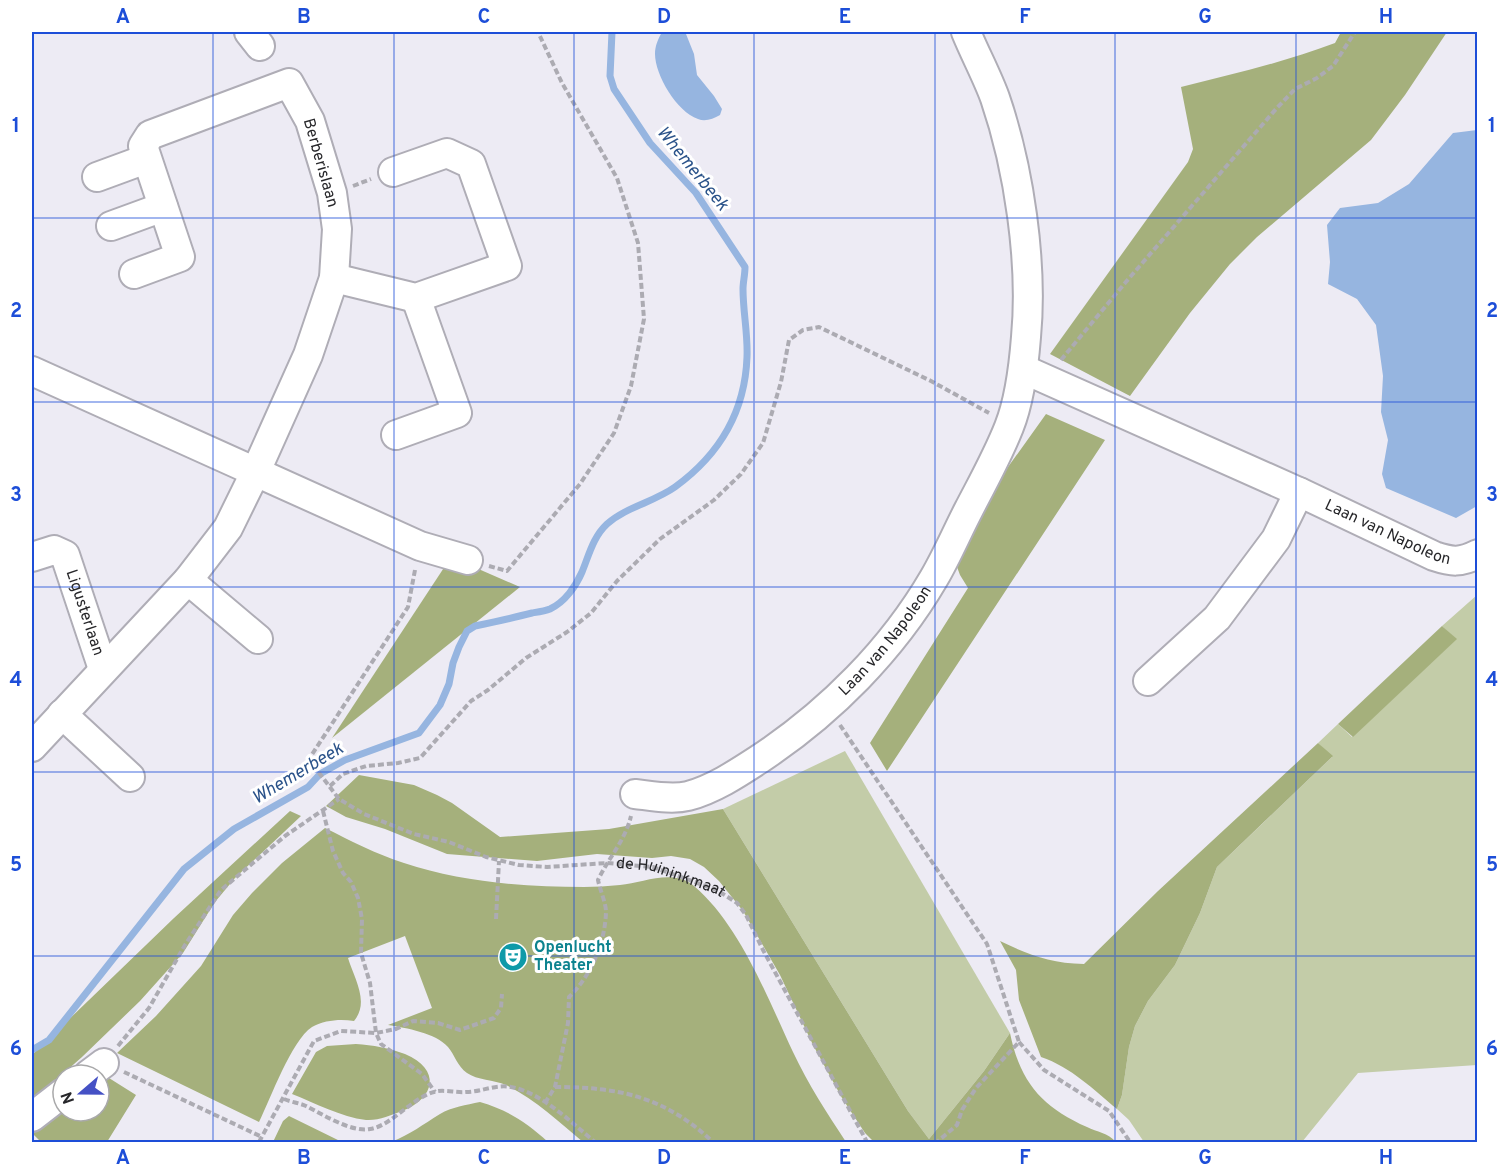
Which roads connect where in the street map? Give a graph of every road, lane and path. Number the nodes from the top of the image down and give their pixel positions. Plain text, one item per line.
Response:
1 (538, 32) edge
2 (966, 32) edge
3 (1355, 32) edge
4 (146, 159) junction
5 (393, 172) joint
6 (97, 177) dead end
7 (332, 193) junction
8 (163, 207) junction
9 (111, 226) dead end
10 (134, 274) dead end
11 (334, 278) junction
12 (416, 298) junction
13 (32, 371) edge
14 (1034, 374) junction
15 (1010, 424) junction
16 (396, 435) dead end
17 (256, 471) junction
18 (1299, 492) junction
19 (420, 546) junction
20 (1478, 554) edge
21 (32, 557) edge
22 (468, 560) joint
23 (188, 580) junction
24 (258, 639) dead end
25 (103, 669) junction
26 (1148, 681) dead end
27 (828, 707) junction
28 (62, 714) junction
29 (32, 747) edge
30 (130, 777) dead end
31 (330, 786) junction
32 (635, 794) joint
33 (339, 799) junction
34 (323, 811) junction
35 (499, 861) junction
36 (607, 863) junction
37 (496, 919) dead end
38 (502, 994) dead end
39 (376, 1033) junction
40 (1019, 1042) junction
41 (101, 1063) edge
42 (111, 1075) edge
43 (555, 1087) junction
44 (435, 1092) junction
45 (284, 1100) junction
46 (51, 1102) edge
47 (545, 1103) junction
48 (32, 1117) edge
49 (947, 1133) junction
50 (262, 1137) junction
51 (259, 1143) edge
52 (595, 1143) edge
53 (713, 1143) edge
54 (867, 1143) edge
55 (937, 1143) edge
56 (946, 1143) edge
57 (1130, 1143) edge

1 - 22 path
2 - 14 street, Laan van Napoleon
3 - 14 path
4 - 6 street
4 - 7 street, Berberislaan
4 - 8 street
5 - 7 path
5 - 12 street
7 - 11 street, Berberislaan
8 - 9 street
8 - 10 street
11 - 12 street
11 - 17 street, Berberislaan
12 - 16 street
13 - 17 street
14 - 15 street, Laan van Napoleon
14 - 18 street, Laan van Napoleon
15 - 27 street, Laan van Napoleon
15 - 31 path
17 - 19 street
17 - 23 street, Ligusterlaan
18 - 20 street, Laan van Napoleon
18 - 26 street
19 - 22 street
19 - 31 path
21 - 25 street, Ligusterlaan
23 - 24 street
23 - 25 street, Ligusterlaan
25 - 28 street, Ligusterlaan
27 - 32 street, Laan van Napoleon
27 - 40 path
28 - 29 street, Ligusterlaan
28 - 30 street
31 - 33 path
32 - 36 path
33 - 34 path
33 - 35 path, de Huininkmaat
34 - 39 path
34 - 41 path
35 - 36 path, de Huininkmaat
35 - 37 path
36 - 43 path
36 - 54 path, de Huininkmaat
38 - 39 path
39 - 44 path
39 - 45 path
40 - 49 path
40 - 57 path
42 - 50 path
43 - 47 path
43 - 53 path
44 - 45 path
44 - 47 path
45 - 50 path
46 - 48 street
47 - 52 path
49 - 55 path
49 - 56 path
50 - 51 path

